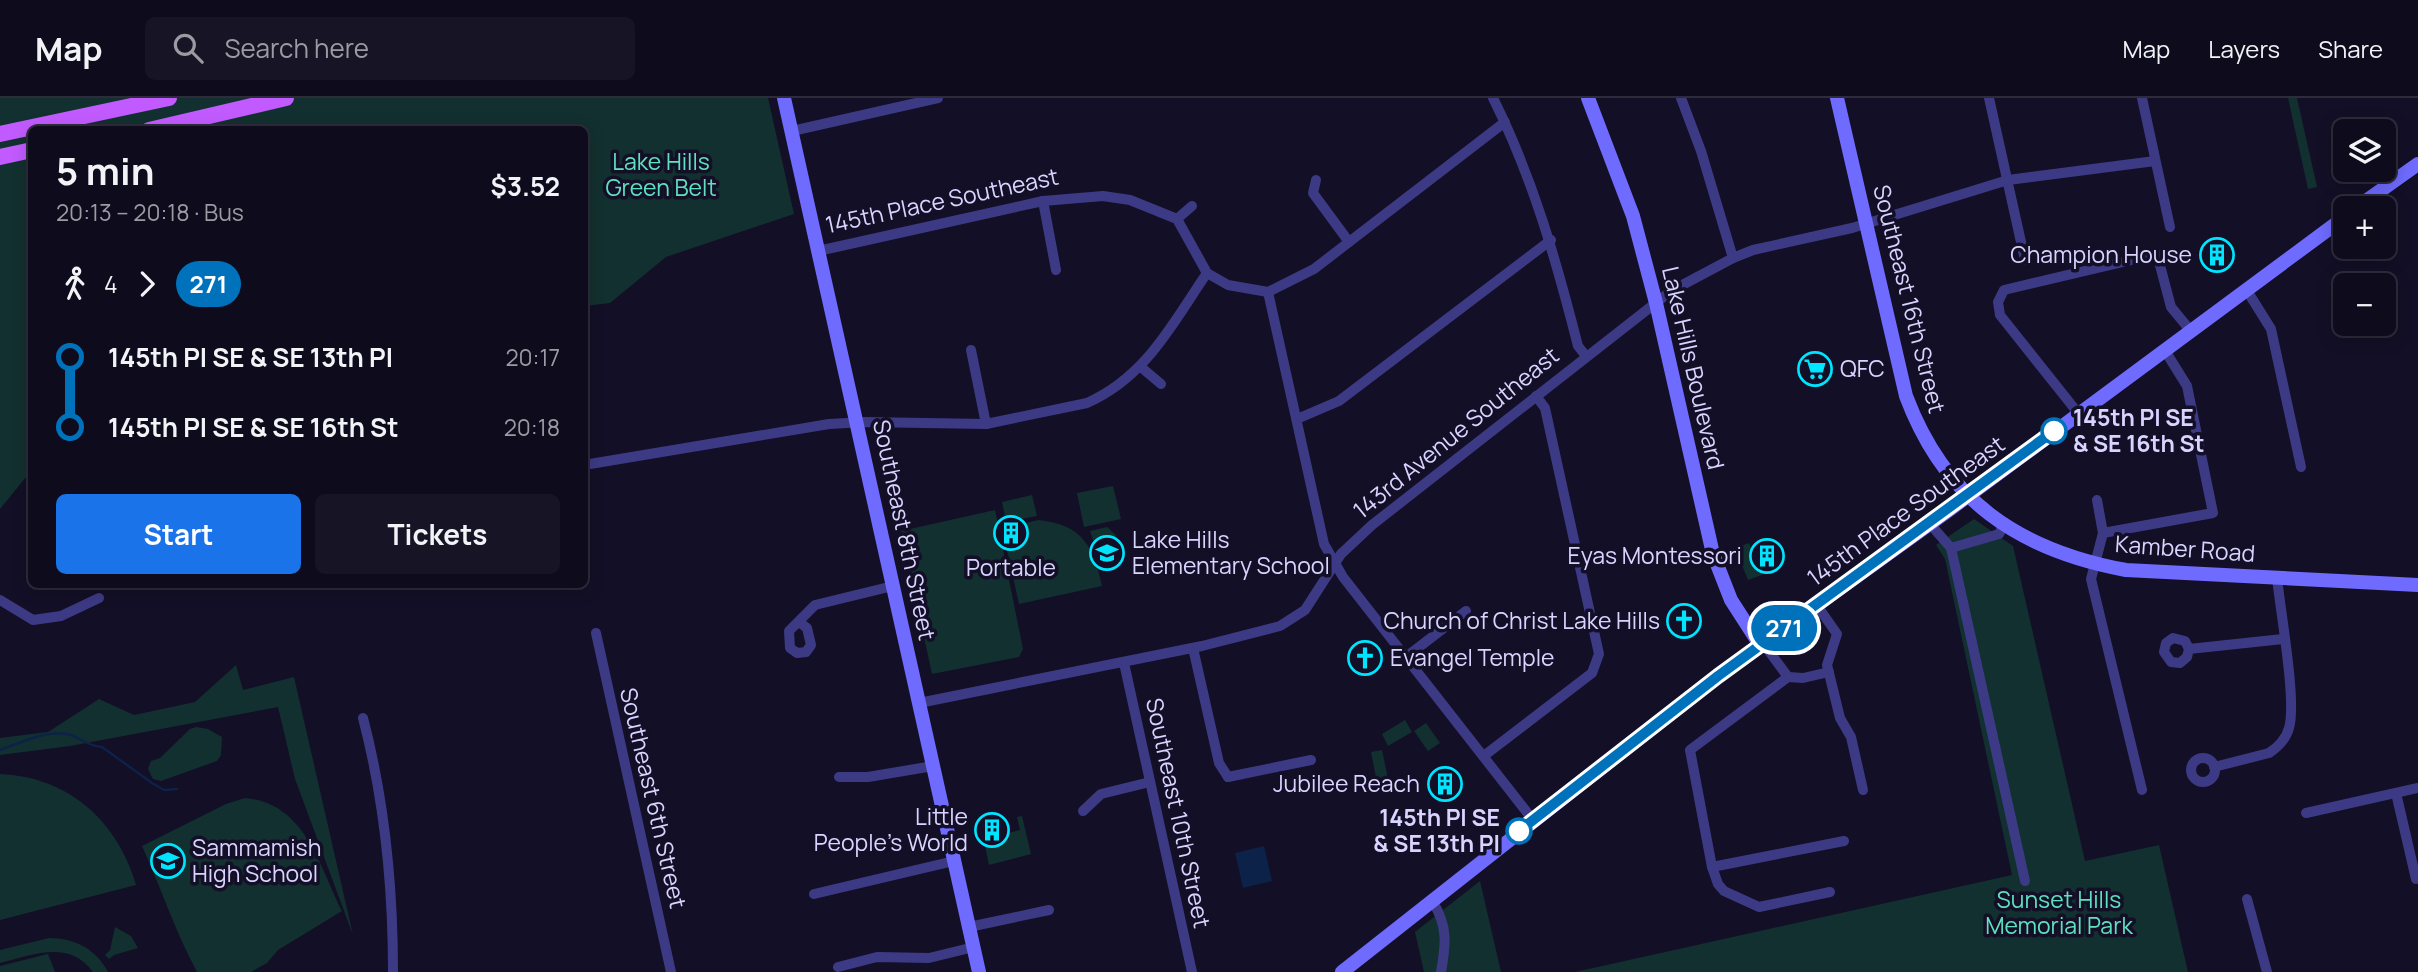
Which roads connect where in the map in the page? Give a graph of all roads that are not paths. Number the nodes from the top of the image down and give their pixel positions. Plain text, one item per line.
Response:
1 (169, 98) edge
2 (286, 98) edge
3 (784, 98) edge
4 (938, 98) edge
5 (1493, 98) edge
6 (1588, 98) edge
7 (1681, 98) edge
8 (1837, 98) edge
9 (1989, 98) edge
10 (2142, 98) edge
11 (910, 101) edge
12 (1505, 122) junction
13 (85, 123) edge
14 (62, 126) edge
15 (166, 126) edge
16 (28, 130) edge
17 (792, 131) junction
18 (0, 134) edge
19 (28, 151) edge
20 (0, 157) edge
21 (2155, 161) junction
22 (2418, 164) edge
23 (1316, 180) dead end
24 (2008, 180) junction
25 (2373, 196) edge
26 (1043, 201) junction
27 (1192, 206) dead end
28 (1177, 219) junction
29 (1865, 224) junction
30 (2333, 225) edge
31 (2170, 227) dead end
32 (1551, 240) junction
33 (1349, 242) junction
34 (818, 251) junction
35 (1732, 258) junction
36 (2025, 260) dead end
37 (1056, 270) dead end
38 (1207, 273) junction
39 (2246, 289) junction
40 (1268, 292) junction
41 (1657, 303) junction
42 (2190, 330) junction
43 (2164, 349) junction
44 (971, 350) dead end
45 (1586, 356) junction
46 (1142, 368) junction
47 (1161, 384) dead end
48 (1536, 396) junction
49 (2078, 413) junction
50 (1297, 419) junction
51 (857, 422) junction
52 (986, 424) junction
53 (588, 464) edge
54 (2301, 467) dead end
55 (1968, 495) junction
56 (2097, 500) dead end
57 (2005, 523) junction
58 (1930, 524) junction
59 (2103, 533) junction
60 (1951, 548) junction
61 (1336, 565) junction
62 (2096, 565) junction
63 (2277, 577) junction
64 (2418, 585) edge
65 (893, 586) junction
66 (99, 598) dead end
67 (0, 600) edge
68 (1816, 604) junction
69 (1466, 611) dead end
70 (799, 622) dead end
71 (596, 633) dead end
72 (2283, 639) junction
73 (1762, 644) junction
74 (1193, 648) junction
75 (2189, 649) dead end
76 (1406, 657) junction
77 (1124, 663) junction
78 (1829, 672) junction
79 (1788, 677) junction
80 (919, 703) junction
81 (363, 718) dead end
82 (1485, 755) junction
83 (1311, 760) dead end
84 (933, 766) junction
85 (2214, 767) dead end
86 (839, 777) dead end
87 (1150, 782) junction
88 (2418, 788) edge
89 (1863, 790) dead end
90 (2142, 790) dead end
91 (2396, 793) junction
92 (1083, 811) dead end
93 (2306, 813) dead end
94 (1533, 820) junction
95 (1844, 841) dead end
96 (954, 861) junction
97 (1712, 867) junction
98 (2416, 879) dead end
99 (2025, 881) dead end
100 (1830, 892) dead end
101 (814, 894) dead end
102 (2247, 899) dead end
103 (1433, 902) junction
104 (1049, 910) dead end
105 (969, 927) junction
106 (974, 947) junction
107 (838, 967) dead end
108 (393, 972) edge
109 (671, 972) edge
110 (979, 972) edge
111 (1192, 972) edge
112 (1342, 972) edge
113 (1441, 972) edge
114 (2267, 972) edge

1 - 13 main road
2 - 15 main road
3 - 17 street, Southeast 8th Street
4 - 11 street
5 - 12 street
6 - 41 street, Lake Hills Boulevard
7 - 35 street
8 - 29 street, Southeast 16th Street
9 - 24 street
10 - 21 street
11 - 17 street
12 - 32 street
12 - 33 street
13 - 14 main road
16 - 18 main road
17 - 34 street, Southeast 8th Street
19 - 20 main road
21 - 24 street, 143rd Avenue Southeast
21 - 31 street
22 - 25 street
23 - 33 street
24 - 29 street, 143rd Avenue Southeast
24 - 36 street
26 - 28 street, 145th Place Southeast
26 - 34 street, 145th Place Southeast
26 - 37 street
27 - 28 street
28 - 38 street
29 - 35 street, 143rd Avenue Southeast
29 - 55 street, Southeast 16th Street
30 - 39 street, 145th Place Southeast
32 - 45 street
32 - 50 street
33 - 40 street
34 - 51 street, Southeast 8th Street
35 - 41 street, 143rd Avenue Southeast
38 - 40 street
38 - 46 street
39 - 42 street, 145th Place Southeast
39 - 54 street
40 - 50 street
41 - 45 street, 143rd Avenue Southeast
41 - 73 street, Lake Hills Boulevard
42 - 43 street, 145th Place Southeast
42 - 49 street
43 - 49 street, 145th Place Southeast
43 - 59 street
44 - 52 street
45 - 48 street, 143rd Avenue Southeast
46 - 47 street
46 - 52 street
48 - 61 street, 143rd Avenue Southeast
48 - 82 street
49 - 55 street, 145th Place Southeast
50 - 61 street
51 - 52 street
51 - 53 street
51 - 65 street, Southeast 8th Street
55 - 57 street, Kamber Road
55 - 58 street, 145th Place Southeast
56 - 59 street
57 - 60 street
57 - 62 street, Kamber Road
58 - 60 street
58 - 68 street, 145th Place Southeast
59 - 62 street
60 - 99 street
61 - 74 street, 143rd Avenue Southeast
61 - 76 street
62 - 63 street, Kamber Road
62 - 90 street
63 - 64 street, Kamber Road
63 - 72 street
65 - 70 street
65 - 80 street, Southeast 8th Street
66 - 67 street
68 - 73 street, 145th Place Southeast
68 - 78 street
69 - 76 street
71 - 109 street, Southeast 6th Street
72 - 75 street
72 - 85 street
73 - 79 street
73 - 94 street, 145th Place Southeast
74 - 77 street, 143rd Avenue Southeast
74 - 83 street
76 - 82 street
77 - 80 street, 143rd Avenue Southeast
77 - 87 street, Southeast 10th Street
78 - 79 street
78 - 89 street
79 - 97 street
80 - 84 street, Southeast 8th Street
81 - 108 street
82 - 94 street
84 - 86 street
84 - 96 street, Southeast 8th Street
87 - 92 street
87 - 111 street, Southeast 10th Street
88 - 91 street
91 - 93 street
91 - 98 street
94 - 103 street, 145th Place Southeast
95 - 97 street
96 - 101 street
96 - 105 street, Southeast 8th Street
97 - 100 street
102 - 114 street
103 - 112 street, 145th Place Southeast
103 - 113 street
104 - 105 street
105 - 106 street, Southeast 8th Street
106 - 107 street
106 - 110 street, Southeast 8th Street

